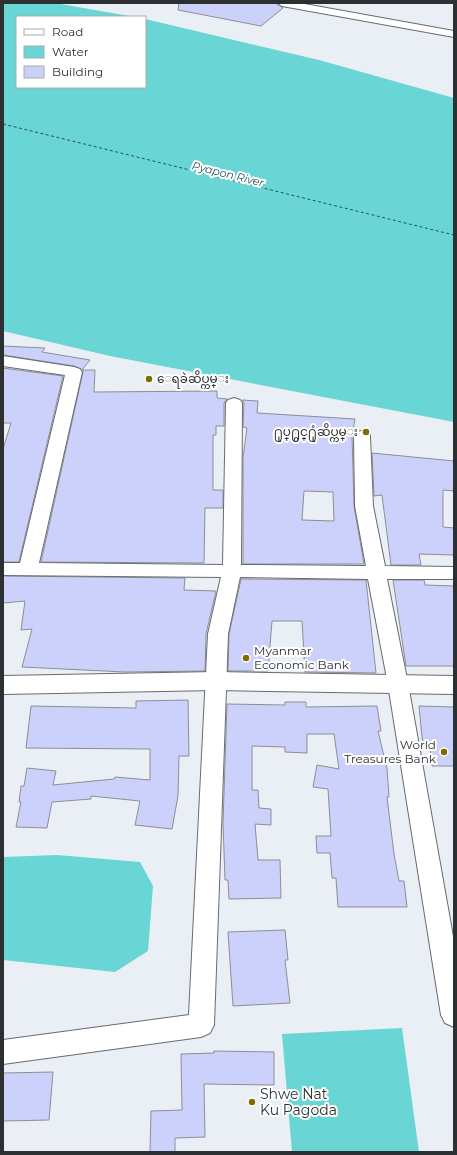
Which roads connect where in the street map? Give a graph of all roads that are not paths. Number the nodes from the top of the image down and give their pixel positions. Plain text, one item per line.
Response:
1 (282, 3) edge
2 (312, 5) edge
3 (454, 34) edge
4 (3, 361) edge
5 (234, 403) dead end
6 (362, 436) dead end
7 (3, 569) edge
8 (28, 569) junction
9 (232, 570) junction
10 (376, 572) junction
11 (454, 573) edge
12 (216, 681) junction
13 (398, 684) junction
14 (454, 685) edge
15 (3, 686) edge
16 (454, 1015) edge
17 (3, 1052) edge

1 - 2 street
2 - 3 street
4 - 8 street
5 - 9 street
6 - 10 street
7 - 8 street
8 - 9 street
9 - 10 street
9 - 12 street
10 - 11 street
10 - 13 street
12 - 13 main road
12 - 15 main road
12 - 17 street
13 - 14 main road
13 - 16 street

